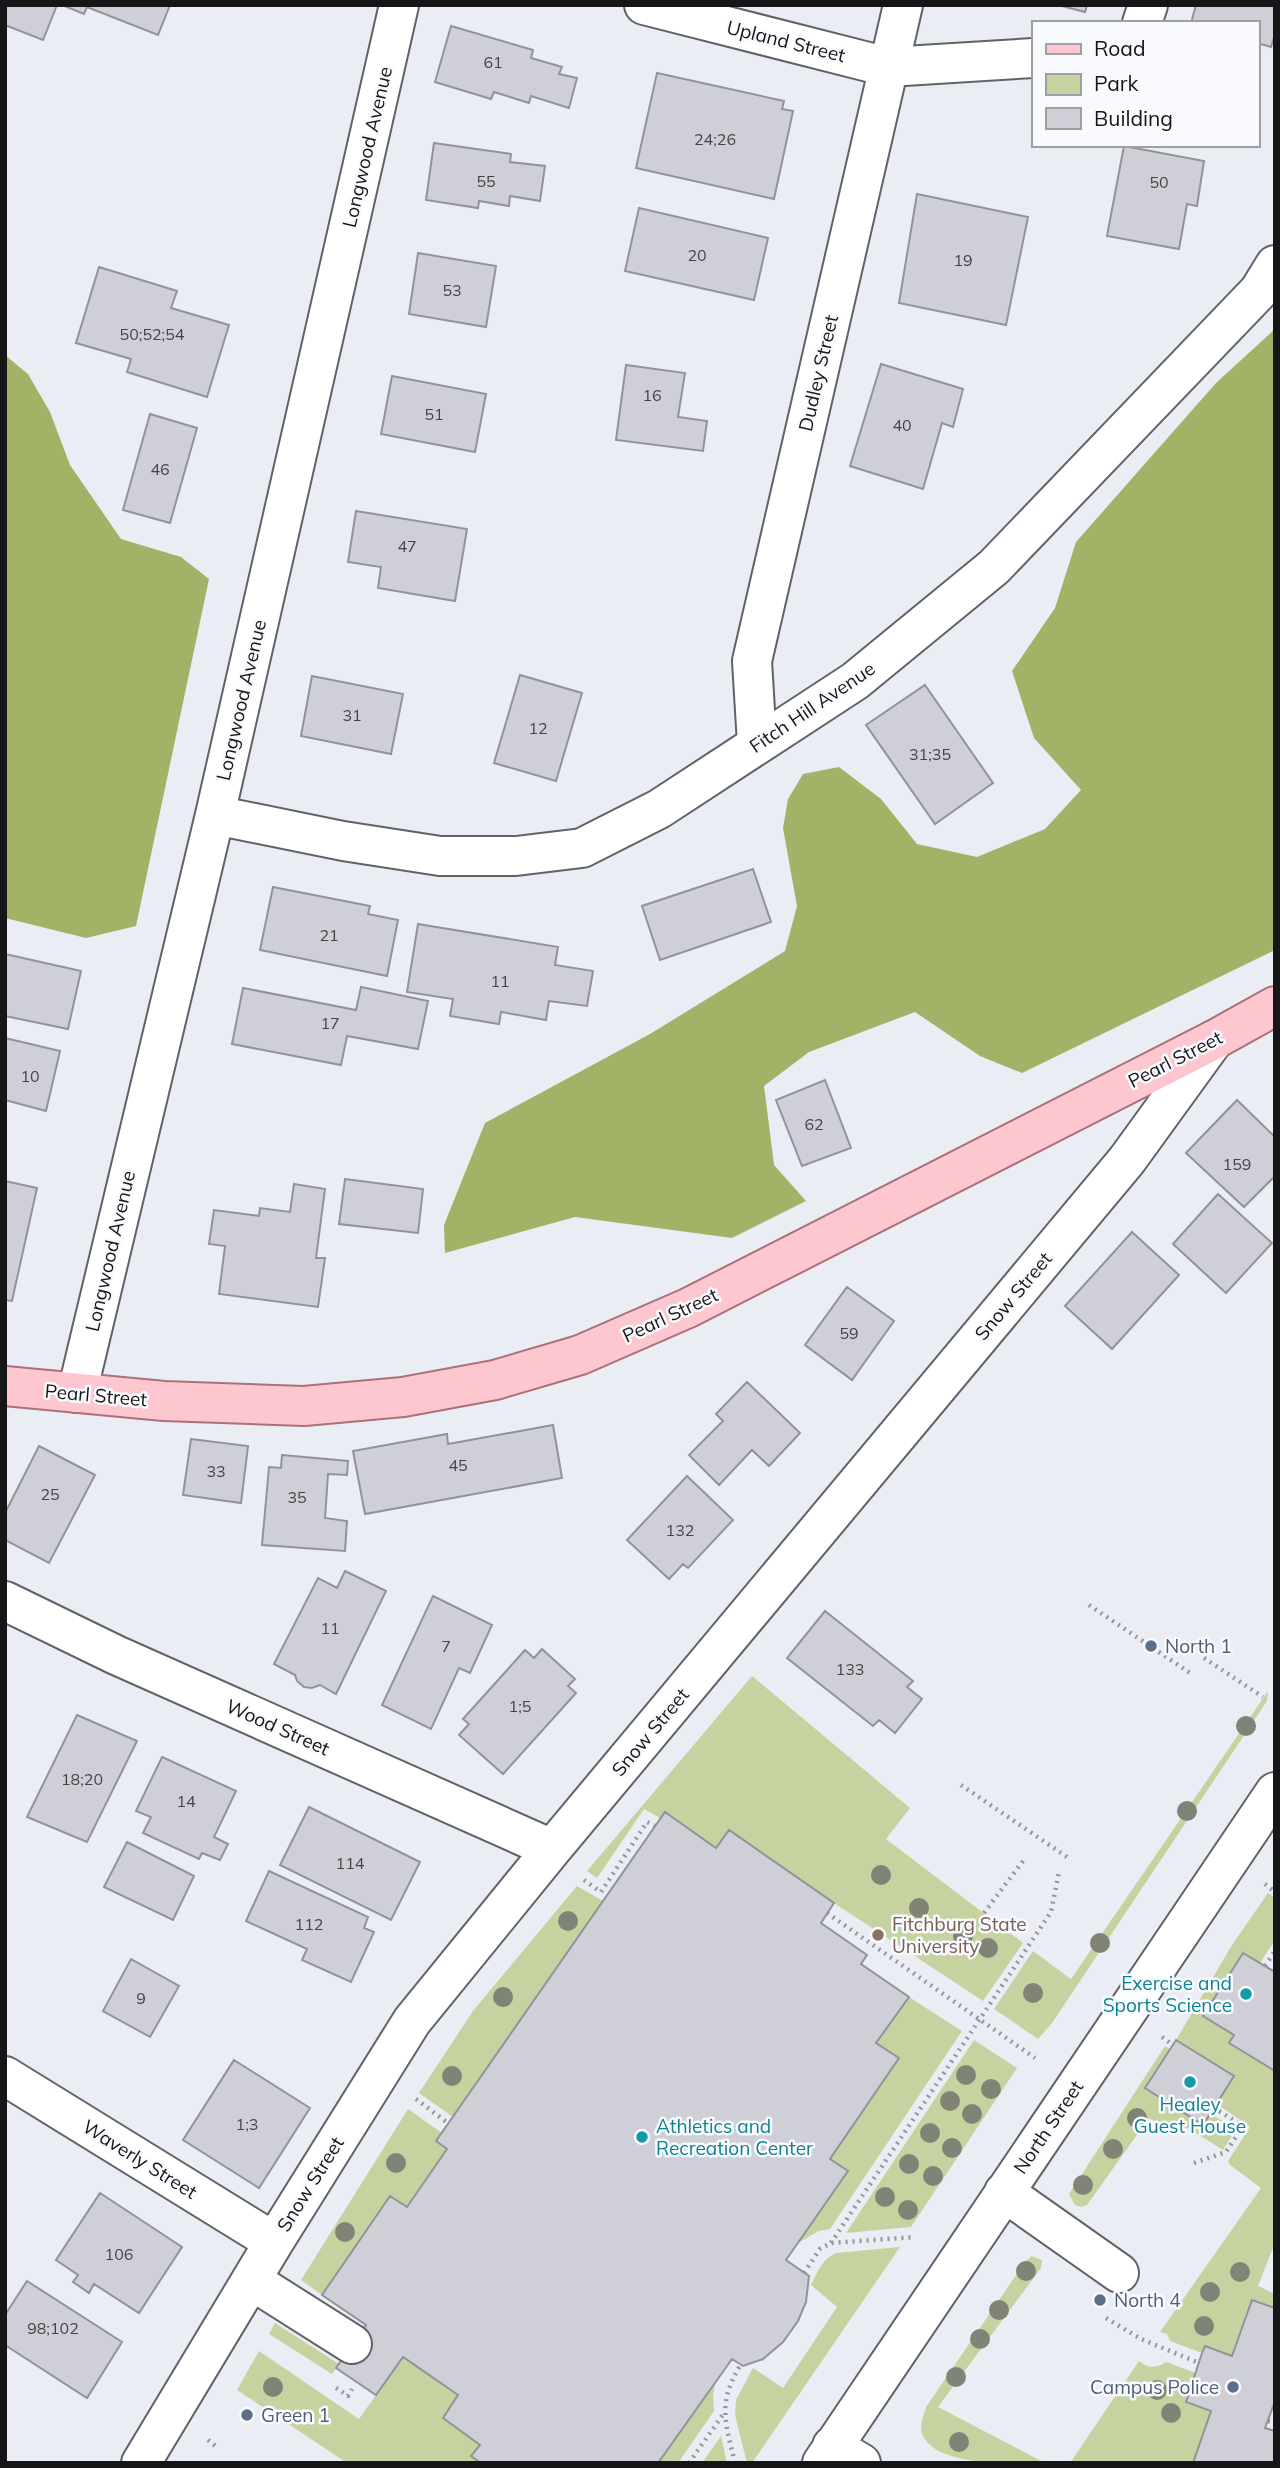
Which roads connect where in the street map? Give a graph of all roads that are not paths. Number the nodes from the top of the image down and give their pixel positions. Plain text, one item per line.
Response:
1 (399, 5) edge
2 (644, 5) edge
3 (903, 5) edge
4 (1032, 58) edge
5 (888, 67) junction
6 (1275, 265) edge
7 (757, 744) junction
8 (215, 815) junction
9 (1275, 1006) edge
10 (1214, 1040) junction
11 (9, 1393) edge
12 (77, 1393) junction
13 (5, 1601) edge
14 (1275, 1792) edge
15 (565, 1862) junction
16 (5, 2076) edge
17 (1004, 2192) junction
18 (274, 2242) junction
19 (1119, 2273) dead end
20 (251, 2280) junction
21 (352, 2344) dead end
22 (838, 2457) edge
23 (141, 2463) edge

1 - 8 street, Longwood Avenue
2 - 5 street, Upland Street
3 - 5 street, Dudley Street
4 - 5 street, Upland Street
5 - 7 street, Dudley Street
6 - 7 street, Fitch Hill Avenue
7 - 8 street, Fitch Hill Avenue
8 - 12 street, Longwood Avenue
9 - 10 main road, Pearl Street
10 - 12 main road, Pearl Street
10 - 15 street, Snow Street
11 - 12 main road, Pearl Street
13 - 15 street, Wood Street
14 - 17 street, North Street
15 - 18 street, Snow Street
16 - 18 street, Waverly Street
17 - 19 street
17 - 22 street, North Street
18 - 20 street, Snow Street
20 - 21 street
20 - 23 street, Snow Street

